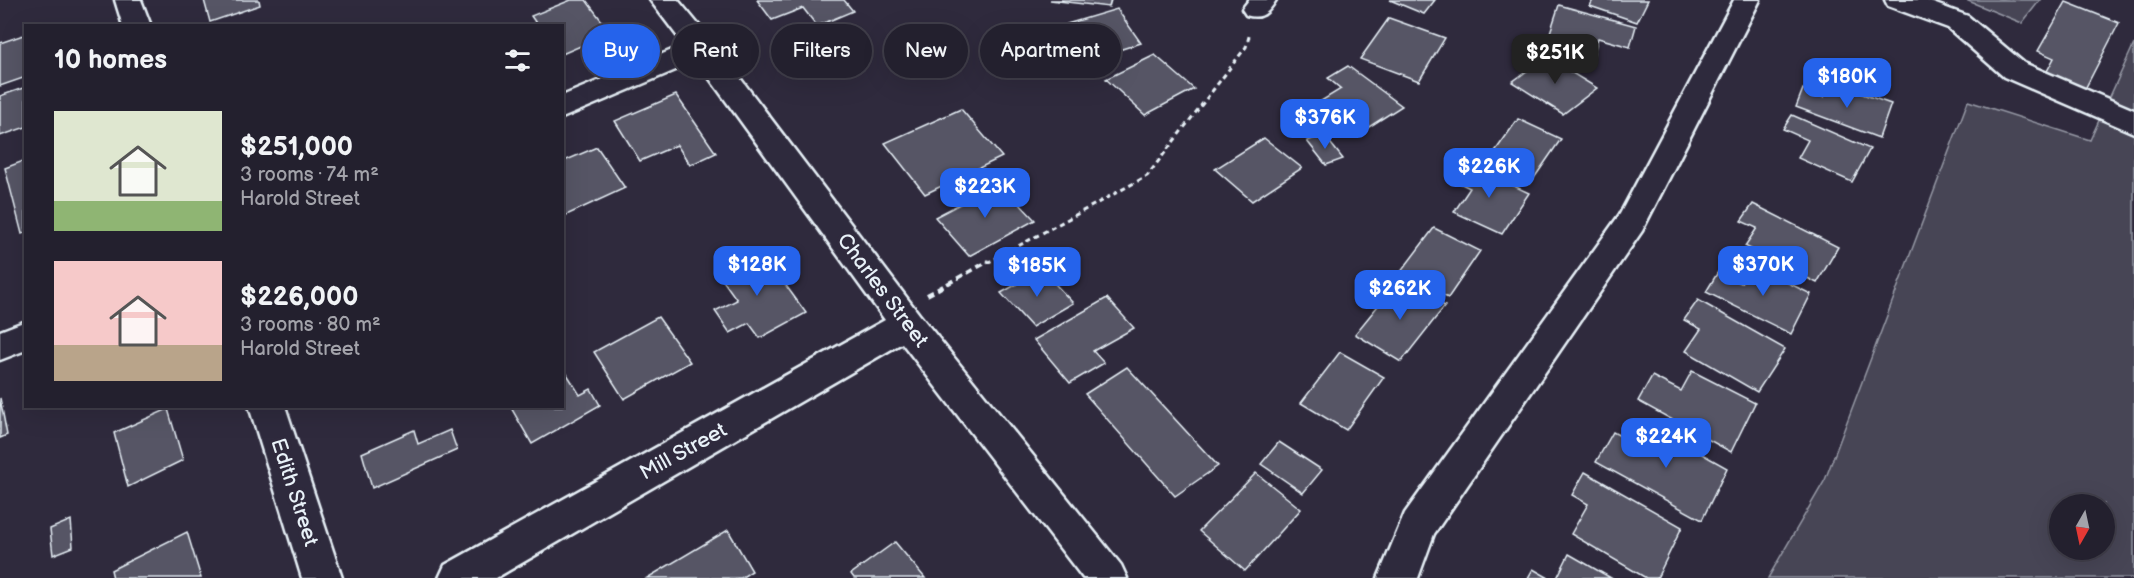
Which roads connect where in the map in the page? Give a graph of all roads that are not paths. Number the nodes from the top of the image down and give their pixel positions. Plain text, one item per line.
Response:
1 (128, 0) edge
2 (663, 0) edge
3 (1747, 0) edge
4 (1898, 0) edge
5 (136, 24) edge
6 (682, 24) edge
7 (672, 61) edge
8 (724, 78) edge
9 (564, 107) edge
10 (2134, 122) edge
11 (902, 318) junction
12 (24, 336) edge
13 (0, 346) edge
14 (268, 408) edge
15 (322, 578) edge
16 (459, 578) edge
17 (1107, 578) edge
18 (1398, 578) edge

1 - 5 street
2 - 6 street, Charles Street
3 - 18 street
4 - 10 street
7 - 9 street
8 - 11 street, Charles Street
11 - 16 street, Mill Street
11 - 17 street, Charles Street
12 - 13 street
14 - 15 street, Edith Street

